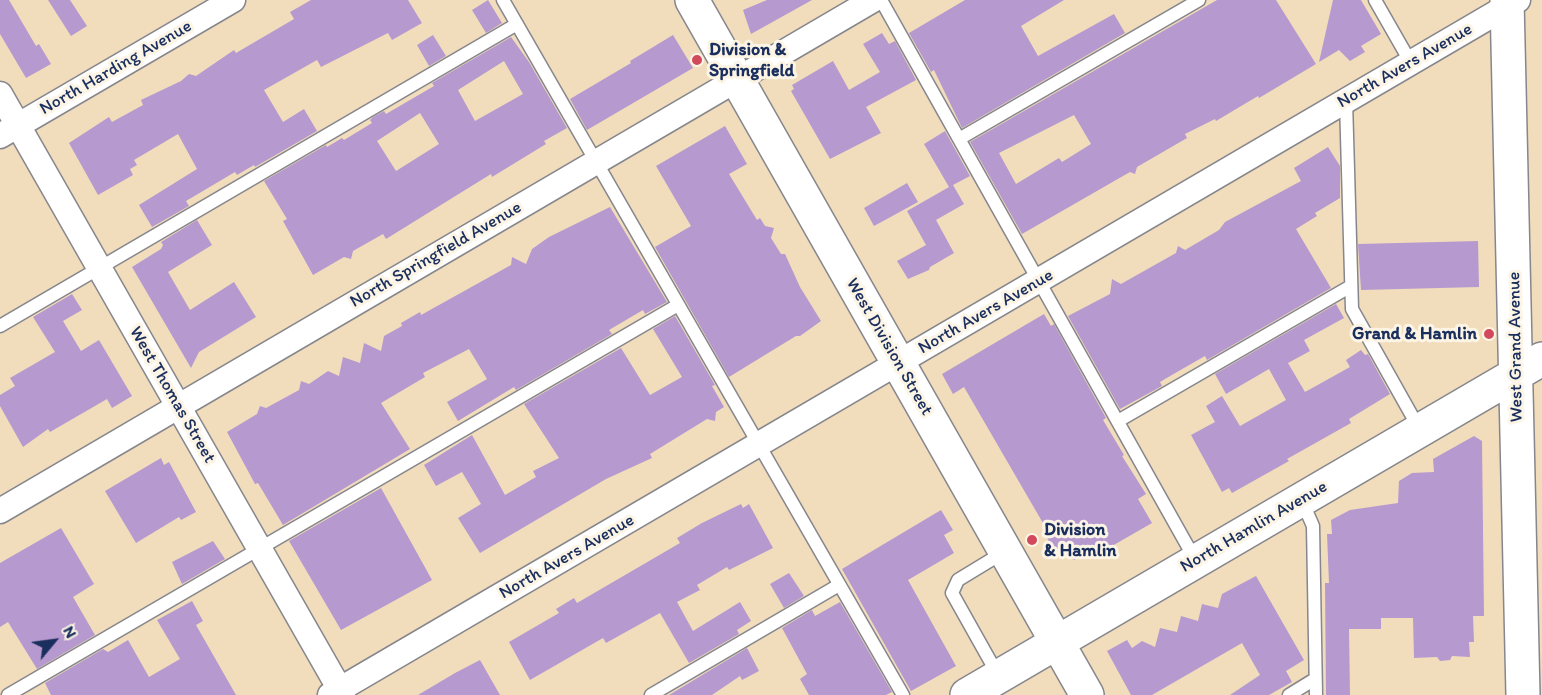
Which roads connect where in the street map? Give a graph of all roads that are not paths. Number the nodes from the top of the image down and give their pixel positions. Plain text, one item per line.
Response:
1 (233, 0) edge
2 (503, 0) edge
3 (692, 0) edge
4 (873, 0) edge
5 (881, 0) edge
6 (1199, 0) edge
7 (1374, 0) edge
8 (1510, 2) edge
9 (517, 24) junction
10 (1411, 63) junction
11 (737, 79) junction
12 (0, 94) edge
13 (1346, 101) junction
14 (9, 131) edge
15 (959, 139) junction
16 (596, 162) junction
17 (99, 268) junction
18 (1039, 281) junction
19 (1351, 286) junction
20 (678, 305) junction
21 (0, 326) edge
22 (898, 363) junction
23 (1529, 367) edge
24 (178, 406) junction
25 (1118, 421) junction
26 (1420, 430) junction
27 (759, 445) junction
28 (1301, 500) junction
29 (0, 511) edge
30 (259, 547) junction
31 (1005, 551) junction
32 (1196, 561) junction
33 (839, 585) junction
34 (1057, 642) junction
35 (999, 676) junction
36 (1316, 680) junction
37 (338, 693) edge
38 (8, 695) edge
39 (651, 695) edge
40 (903, 695) edge
41 (967, 695) edge
42 (1086, 695) edge
43 (1289, 695) edge
44 (1316, 695) edge
45 (1523, 695) edge

1 - 14 street, North Harding Avenue
2 - 9 lane
3 - 11 main road, West Division Street
4 - 11 street, North Springfield Avenue
5 - 15 lane
6 - 15 lane
7 - 10 lane
8 - 10 street, North Avers Avenue
8 - 23 main road, West Grand Avenue
9 - 16 lane
9 - 17 lane
10 - 13 street, North Avers Avenue
11 - 16 street, North Springfield Avenue
11 - 22 main road, West Division Street
12 - 14 street, West Thomas Street
13 - 18 street, North Avers Avenue
13 - 19 lane
14 - 17 street, West Thomas Street
15 - 18 lane
16 - 20 lane
16 - 24 street, North Springfield Avenue
17 - 21 lane
17 - 24 street, West Thomas Street
18 - 22 street, North Avers Avenue
18 - 25 lane
19 - 25 lane
19 - 26 lane
20 - 27 lane
20 - 30 lane
22 - 27 street, North Avers Avenue
22 - 31 main road, West Division Street
23 - 26 main road, North Hamlin Avenue
23 - 45 main road, West Grand Avenue
24 - 29 street, North Springfield Avenue
24 - 30 street, West Thomas Street
25 - 32 lane
26 - 28 main road, North Hamlin Avenue
27 - 33 lane
27 - 37 street, North Avers Avenue
28 - 32 main road, North Hamlin Avenue
28 - 36 lane
30 - 37 street, West Thomas Street
30 - 38 lane
31 - 34 main road, West Division Street
31 - 35 lane
32 - 34 main road, North Hamlin Avenue
33 - 39 lane
33 - 40 lane
34 - 35 main road, North Hamlin Avenue
34 - 42 main road, West Division Street
35 - 41 main road, North Hamlin Avenue
36 - 43 lane
36 - 44 lane

